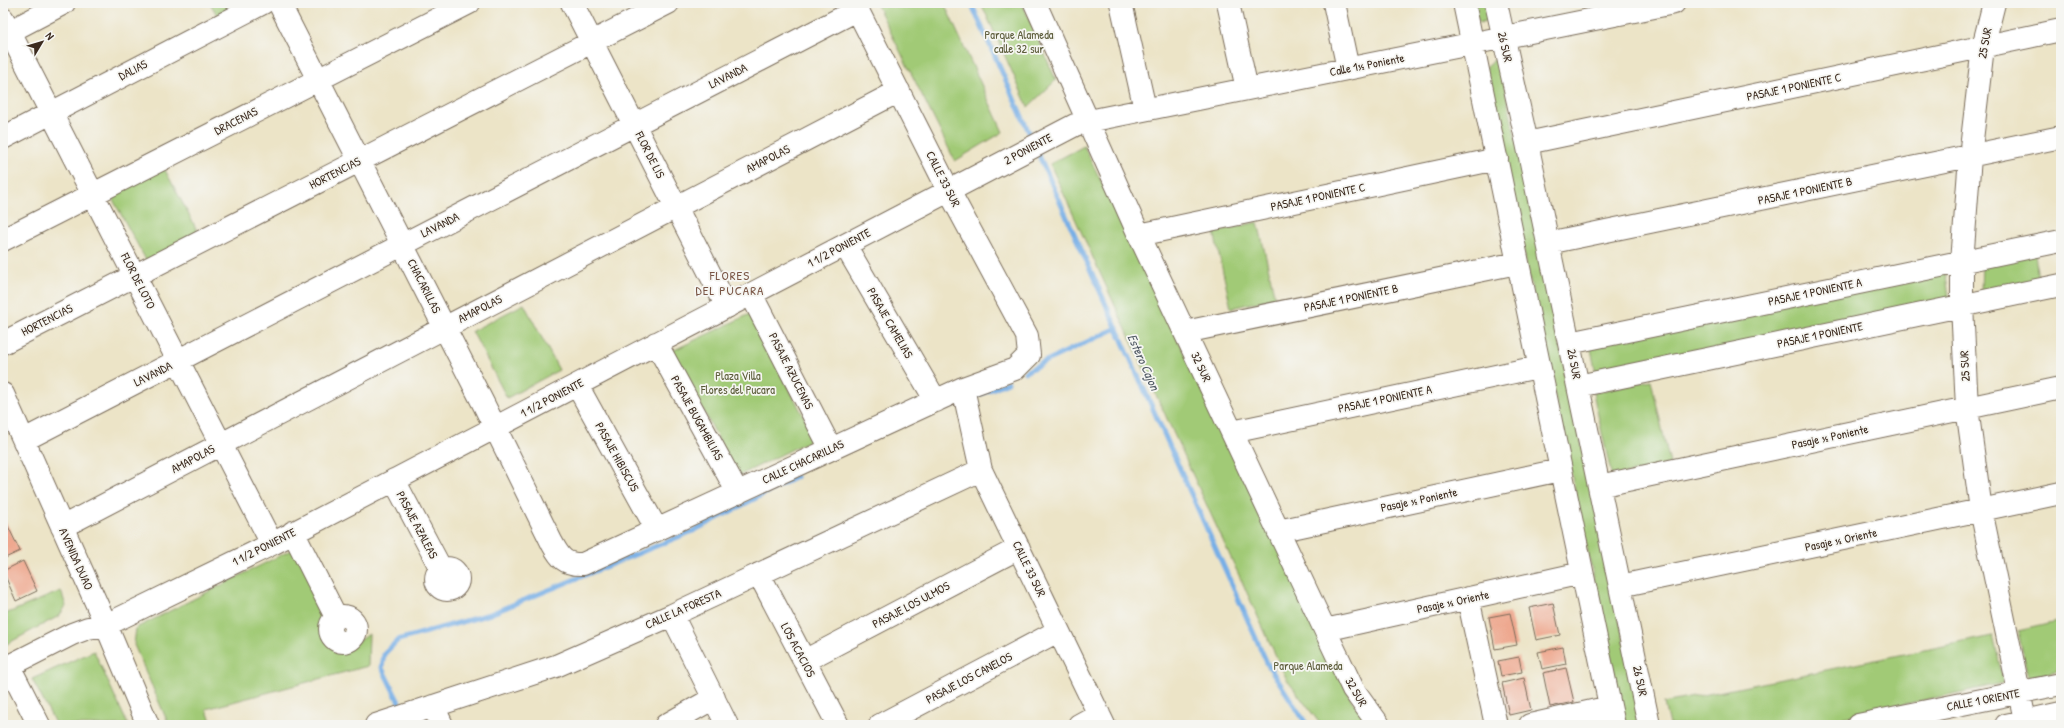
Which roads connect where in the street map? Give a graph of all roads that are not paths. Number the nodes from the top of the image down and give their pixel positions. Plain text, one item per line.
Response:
1 (64, 3) edge
2 (263, 3) edge
3 (279, 3) edge
4 (469, 3) edge
5 (572, 3) edge
6 (668, 3) edge
7 (1035, 3) edge
8 (1121, 3) edge
9 (1228, 3) edge
10 (1334, 3) edge
11 (1464, 3) edge
12 (1496, 3) edge
13 (1674, 3) edge
14 (1994, 3) edge
15 (856, 6) edge
16 (5, 29) edge
17 (2061, 30) edge
18 (1502, 38) junction
19 (592, 42) junction
20 (1472, 44) junction
21 (1983, 47) junction
22 (1348, 69) junction
23 (318, 80) junction
24 (1247, 89) junction
25 (899, 91) junction
26 (1145, 109) junction
27 (51, 113) junction
28 (1089, 121) junction
29 (634, 125) junction
30 (1061, 132) joint
31 (2061, 137) edge
32 (3, 138) edge
33 (1528, 143) junction
34 (1970, 157) junction
35 (1497, 159) junction
36 (359, 160) junction
37 (996, 166) joint
38 (949, 191) junction
39 (93, 194) junction
40 (677, 207) junction
41 (1140, 235) junction
42 (3, 240) edge
43 (2061, 241) edge
44 (1548, 243) junction
45 (402, 244) junction
46 (845, 245) junction
47 (1962, 262) junction
48 (1518, 263) junction
49 (134, 275) junction
50 (2061, 285) edge
51 (751, 294) junction
52 (1962, 305) junction
53 (727, 306) junction
54 (445, 328) junction
55 (1185, 332) junction
56 (3, 342) edge
57 (656, 343) junction
58 (1569, 343) junction
59 (1029, 355) joint
60 (178, 360) junction
61 (1538, 367) junction
62 (578, 384) junction
63 (1578, 386) junction
64 (2061, 388) edge
65 (965, 399) junction
66 (4, 401) edge
67 (936, 401) junction
68 (1968, 408) junction
69 (495, 428) junction
70 (1232, 432) junction
71 (24, 440) junction
72 (221, 444) junction
73 (831, 449) junction
74 (981, 470) junction
75 (1560, 470) junction
76 (394, 480) junction
77 (1599, 486) junction
78 (738, 493) junction
79 (2061, 493) edge
80 (1981, 510) junction
81 (62, 527) junction
82 (657, 530) junction
83 (1278, 531) junction
84 (293, 532) junction
85 (272, 544) junction
86 (1019, 548) junction
87 (573, 564) joint
88 (441, 569) dead end
89 (1582, 573) junction
90 (759, 574) junction
91 (1620, 586) junction
92 (1468, 598) junction
93 (672, 615) junction
94 (336, 618) dead end
95 (106, 625) junction
96 (1325, 630) junction
97 (1058, 631) junction
98 (804, 661) junction
99 (6, 668) edge
100 (2061, 684) edge
101 (2019, 692) junction
102 (714, 698) junction
103 (431, 714) edge
104 (2061, 714) edge
105 (1612, 716) edge
106 (1101, 720) edge
107 (387, 723) edge
108 (2019, 724) edge
109 (39, 725) edge
110 (148, 725) edge
111 (666, 725) edge
112 (727, 725) edge
113 (838, 725) edge
114 (880, 725) edge
115 (1079, 725) edge
116 (1379, 725) edge
117 (1496, 725) edge
118 (1530, 725) edge
119 (1650, 725) edge
120 (1858, 725) edge

1 - 16 street
2 - 27 street, DALIAS
3 - 23 street, CHACARILLAS
4 - 23 street, DRACENAS
5 - 19 street, FLOR DE LIS
6 - 19 street, HORTENCIAS
7 - 28 street, 32 SUR
8 - 26 street
9 - 24 street
10 - 22 street
11 - 20 street
12 - 18 street, 26 SUR
13 - 18 street, Calle 1½ Poniente
14 - 21 street, 25 SUR
15 - 25 street, CALLE 33 SUR
15 - 29 street, LAVANDA
16 - 27 street, FLOR DE LOTO
17 - 21 street, PASAJE 1 PONIENTE C
18 - 20 street, Calle 1½ Poniente
18 - 33 street, 26 SUR
19 - 29 street, FLOR DE LIS
19 - 36 street, HORTENCIAS
20 - 22 street, Calle 1½ Poniente
20 - 35 street
21 - 33 street, PASAJE 1 PONIENTE C
21 - 34 street, 25 SUR
22 - 24 street, Calle 1½ Poniente
23 - 36 street, CHACARILLAS
23 - 39 street, DRACENAS
24 - 26 street, Calle 1½ Poniente
25 - 38 street, CALLE 33 SUR
25 - 40 street, AMAPOLAS
26 - 28 street, Calle 1½ Poniente
27 - 32 street, DALIAS
27 - 39 street, FLOR DE LOTO
28 - 30 street, Calle 1½ Poniente
28 - 41 street, 32 SUR
29 - 40 street, FLOR DE LIS
29 - 45 street, LAVANDA
30 - 37 street, 2 PONIENTE
31 - 34 street, PASAJE 1 PONIENTE B
33 - 44 street, 26 SUR
34 - 44 street, PASAJE 1 PONIENTE B
34 - 47 street, 25 SUR
35 - 41 street, PASAJE 1 PONIENTE C
35 - 48 street
36 - 45 street, CHACARILLAS
36 - 49 street, HORTENCIAS
37 - 38 street, 1 1/2 PONIENTE
38 - 46 street, 1 1/2 PONIENTE
38 - 59 street, CALLE 33 SUR
39 - 42 street, DRACENAS
39 - 49 street, FLOR DE LOTO
40 - 53 street, FLOR DE LIS
40 - 54 street, AMAPOLAS
41 - 55 street, 32 SUR
43 - 47 street, PASAJE 1 PONIENTE A
44 - 58 street, 26 SUR
45 - 54 street, CHACARILLAS
45 - 60 street, LAVANDA
46 - 51 street, 1 1/2 PONIENTE
46 - 67 street, PASAJE CAMELIAS
47 - 52 street, 25 SUR
47 - 58 street, PASAJE 1 PONIENTE A
48 - 55 street, PASAJE 1 PONIENTE B
48 - 61 street
49 - 56 street, HORTENCIAS
49 - 60 street, FLOR DE LOTO
50 - 52 street, PASAJE 1 PONIENTE
51 - 53 street, 1 1/2 PONIENTE
51 - 73 street, PASAJE AZUCENAS
52 - 63 street, PASAJE 1 PONIENTE
52 - 68 street, 25 SUR
53 - 57 street, 1 1/2 PONIENTE
54 - 69 street, CHACARILLAS
54 - 72 street, AMAPOLAS
55 - 70 street, 32 SUR
57 - 62 street, 1 1/2 PONIENTE
57 - 78 street, PASAJE BUGAMBILIAS
58 - 63 street, 26 SUR
59 - 65 street, CALLE CHACARILLAS
60 - 71 street, LAVANDA
60 - 72 street, FLOR DE LOTO
61 - 70 street, PASAJE 1 PONIENTE A
61 - 75 street
62 - 69 street, 1 1/2 PONIENTE
62 - 82 street, PASAJE HIBISCUS
63 - 77 street, 26 SUR
64 - 68 street, Pasaje ½ Poniente
65 - 67 street, CALLE CHACARILLAS
65 - 74 street, CALLE 33 SUR
66 - 71 street, AVENIDA DUAO
67 - 73 street, CALLE CHACARILLAS
68 - 77 street, Pasaje ½ Poniente
68 - 80 street, 25 SUR
69 - 76 street, 1 1/2 PONIENTE
69 - 87 street, CHACARILLAS
70 - 83 street, 32 SUR
71 - 81 street, AVENIDA DUAO
72 - 81 street, AMAPOLAS
72 - 85 street, FLOR DE LOTO
73 - 78 street, CALLE CHACARILLAS
74 - 86 street, CALLE 33 SUR
74 - 90 street, CALLE LA FORESTA
75 - 83 street, Pasaje ½ Poniente
75 - 89 street
76 - 84 street, 1 1/2 PONIENTE
76 - 88 street, PASAJE AZALEAS
77 - 91 street, 26 SUR
78 - 82 street, CALLE CHACARILLAS
79 - 80 street, Pasaje ½ Oriente
80 - 91 street, Pasaje ½ Oriente
80 - 101 street, 25 SUR
81 - 95 street, AVENIDA DUAO
82 - 87 street, CALLE CHACARILLAS
83 - 96 street, 32 SUR
84 - 85 street, 1 1/2 PONIENTE
84 - 94 street
85 - 95 street, 1 1/2 PONIENTE
86 - 97 street, CALLE 33 SUR
86 - 98 street, PASAJE LOS ULMOS
89 - 92 street, Pasaje ½ Oriente
89 - 105 street
90 - 93 street, CALLE LA FORESTA
90 - 98 street, LOS ACACIOS
91 - 119 street, 26 SUR
92 - 96 street, Pasaje ½ Oriente
92 - 117 street
93 - 102 street
93 - 103 street, CALLE LA FORESTA
95 - 99 street, 1 1/2 PONIENTE
95 - 110 street, AVENIDA DUAO
96 - 116 street, 32 SUR
97 - 106 street, CALLE 33 SUR
97 - 114 street, PASAJE LOS CANELOS
98 - 113 street, LOS ACACIOS
99 - 109 street
100 - 101 street, CALLE 1 ORIENTE
101 - 108 street, 25 SUR
101 - 120 street, CALLE 1 ORIENTE
102 - 111 street
102 - 112 street
103 - 107 street, CALLE LA FORESTA
104 - 108 street
105 - 118 street
106 - 115 street

